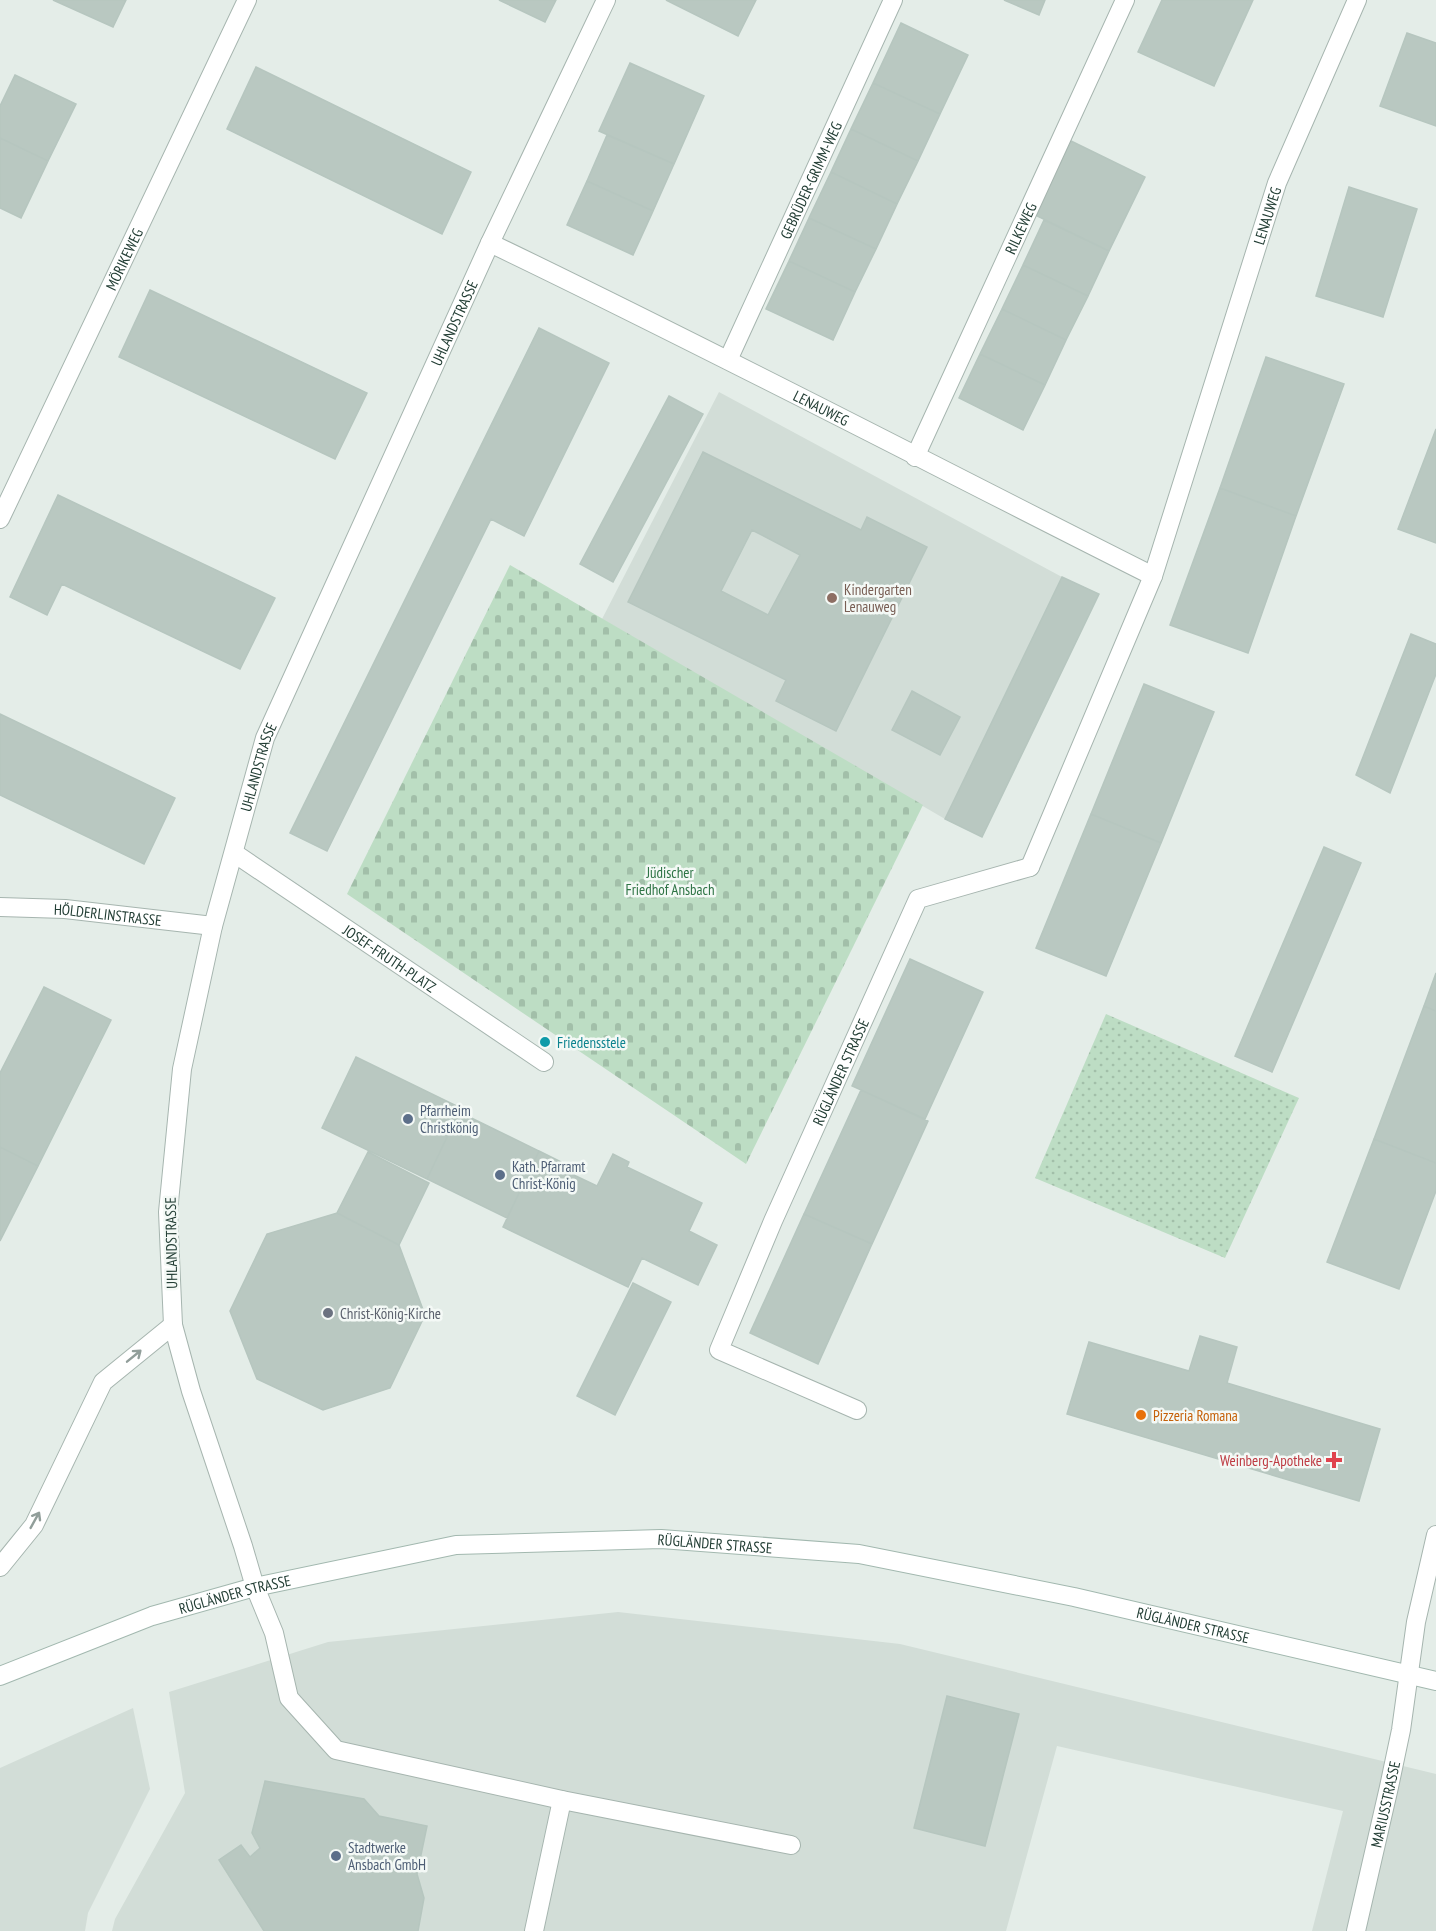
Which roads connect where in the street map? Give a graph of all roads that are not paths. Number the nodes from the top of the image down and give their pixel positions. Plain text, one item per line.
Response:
1 (247, 0) edge
2 (606, 0) edge
3 (893, 0) edge
4 (1125, 0) edge
5 (1357, 0) edge
6 (490, 243) junction
7 (728, 360) junction
8 (915, 457) junction
9 (0, 519) edge
10 (1153, 576) junction
11 (234, 853) junction
12 (1030, 867) joint
13 (0, 907) edge
14 (213, 926) junction
15 (544, 1062) dead end
16 (173, 1325) junction
17 (857, 1410) dead end
18 (1436, 1535) edge
19 (0, 1567) edge
20 (255, 1587) junction
21 (1409, 1675) junction
22 (0, 1676) edge
23 (1436, 1681) edge
24 (562, 1800) junction
25 (791, 1845) dead end
26 (534, 1931) edge
27 (1356, 1931) edge

1 - 9 street, MÖRIKEWEG
2 - 6 street, UHLANDSTRASSE
3 - 7 street, GEBRÜDER-GRIMM-WEG
4 - 8 street, RILKEWEG
5 - 10 street, LENAUWEG
6 - 7 street, LENAUWEG
6 - 11 street, UHLANDSTRASSE
7 - 8 street, LENAUWEG
8 - 10 street, LENAUWEG
10 - 12 street, LENAUWEG
11 - 14 street, UHLANDSTRASSE
11 - 15 street, JOSEF-FRUTH-PLATZ
12 - 17 street, RÜGLÄNDER STRASSE
13 - 14 street, HÖLDERLINSTRASSE
14 - 16 street, UHLANDSTRASSE
19 -> 16 street
16 - 20 street, UHLANDSTRASSE
18 - 21 street, MARIUSSTRASSE
20 - 21 street, RÜGLÄNDER STRASSE
20 - 22 street, RÜGLÄNDER STRASSE
20 - 24 street, UHLANDSTRASSE
21 - 23 street, RÜGLÄNDER STRASSE
21 - 27 street, MARIUSSTRASSE
24 - 25 street, UHLANDSTRASSE
24 - 26 street

